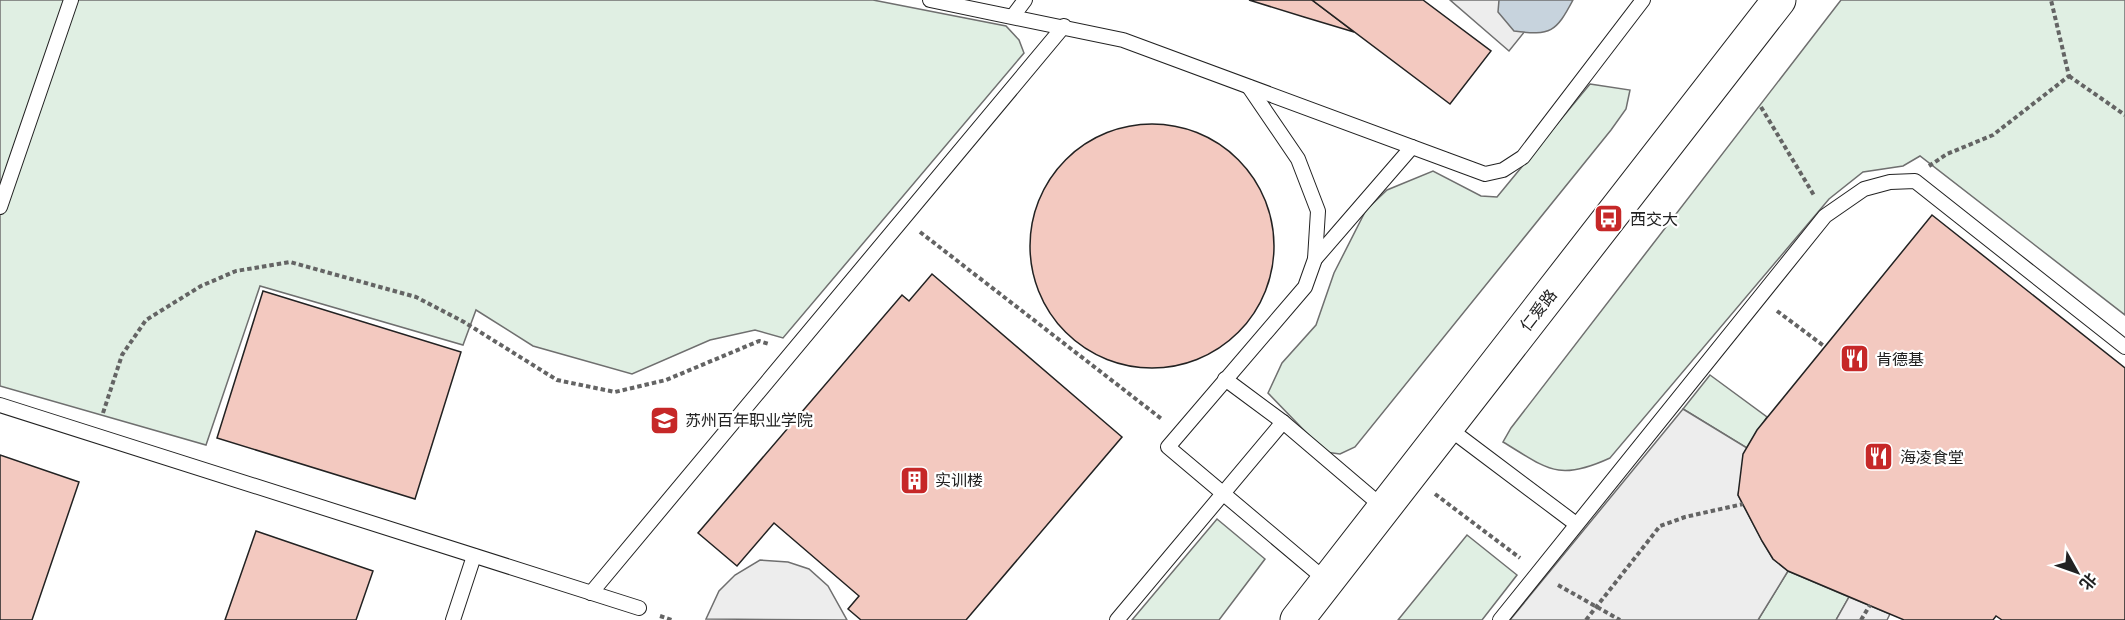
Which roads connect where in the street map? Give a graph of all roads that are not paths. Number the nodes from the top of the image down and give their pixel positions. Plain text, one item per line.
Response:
1 (71, 0) edge
2 (930, 0) edge
3 (1025, 0) edge
4 (1643, 0) edge
5 (1779, 0) edge
6 (1013, 16) junction
7 (1064, 26) junction
8 (1249, 87) junction
9 (1412, 147) junction
10 (0, 207) edge
11 (1315, 259) junction
12 (2125, 347) edge
13 (1225, 379) junction
14 (0, 405) edge
15 (1283, 422) junction
16 (1448, 427) junction
17 (1222, 493) junction
18 (1384, 508) junction
19 (1576, 524) junction
20 (474, 556) junction
21 (1327, 581) junction
22 (591, 593) junction
23 (639, 608) dead end
24 (453, 620) edge
25 (1117, 620) edge
26 (1297, 620) edge
27 (1500, 620) edge

1 - 10 lane
2 - 6 lane
3 - 6 lane
4 - 9 lane
5 - 16 main road, 仁爱路
6 - 7 lane
7 - 8 lane
7 - 22 lane
8 - 9 lane
8 - 11 lane
9 - 11 lane
11 - 13 lane
12 - 19 lane
13 - 15 lane
13 - 17 lane
14 - 20 lane
15 - 17 lane
15 - 18 lane
16 - 18 main road, 仁爱路
16 - 19 lane
17 - 21 lane
17 - 25 lane
18 - 21 main road, 仁爱路
19 - 27 lane
20 - 22 lane
20 - 24 lane
21 - 26 main road, 仁爱路
22 - 23 lane

